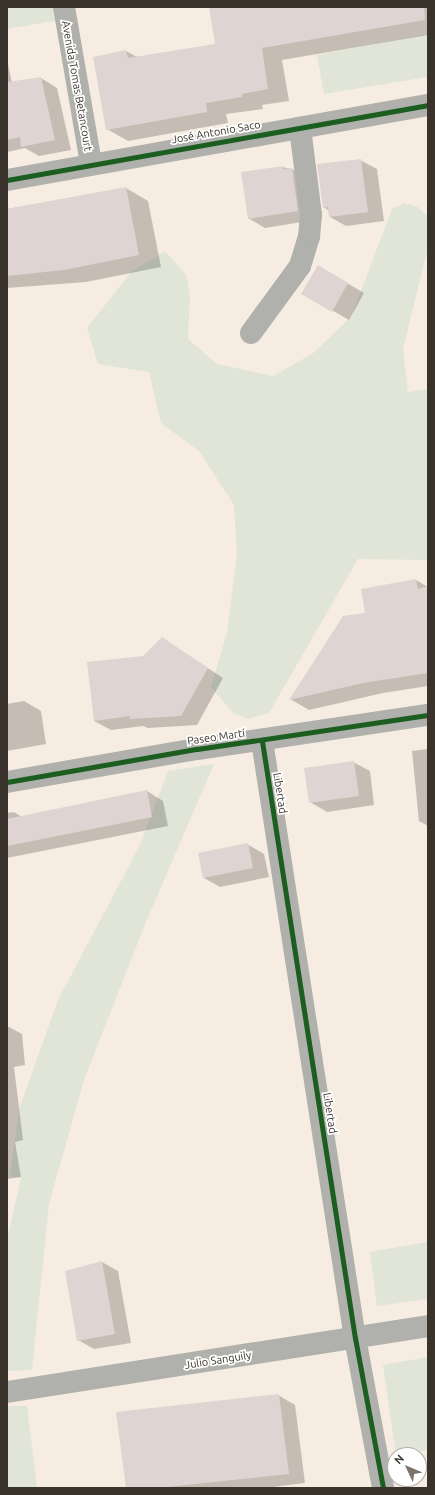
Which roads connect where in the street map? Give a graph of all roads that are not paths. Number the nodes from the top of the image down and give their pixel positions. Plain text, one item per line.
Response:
1 (64, 7) edge
2 (428, 105) edge
3 (300, 128) junction
4 (91, 164) junction
5 (7, 180) edge
6 (251, 333) dead end
7 (428, 715) edge
8 (262, 741) junction
9 (7, 782) edge
10 (428, 1326) edge
11 (355, 1338) junction
12 (7, 1392) edge
13 (383, 1488) edge

1 - 4 street, Avenida Tomas Betancourt
2 - 3 street, José Antonio Saco
3 - 4 street, José Antonio Saco
3 - 6 street
4 - 5 street, José Antonio Saco
7 - 8 street, Paseo Martí
8 - 9 street, Paseo Martí
8 - 11 street, Libertad
10 - 11 street, Julio Sanguily
11 - 12 street, Julio Sanguily
11 - 13 street, Libertad

